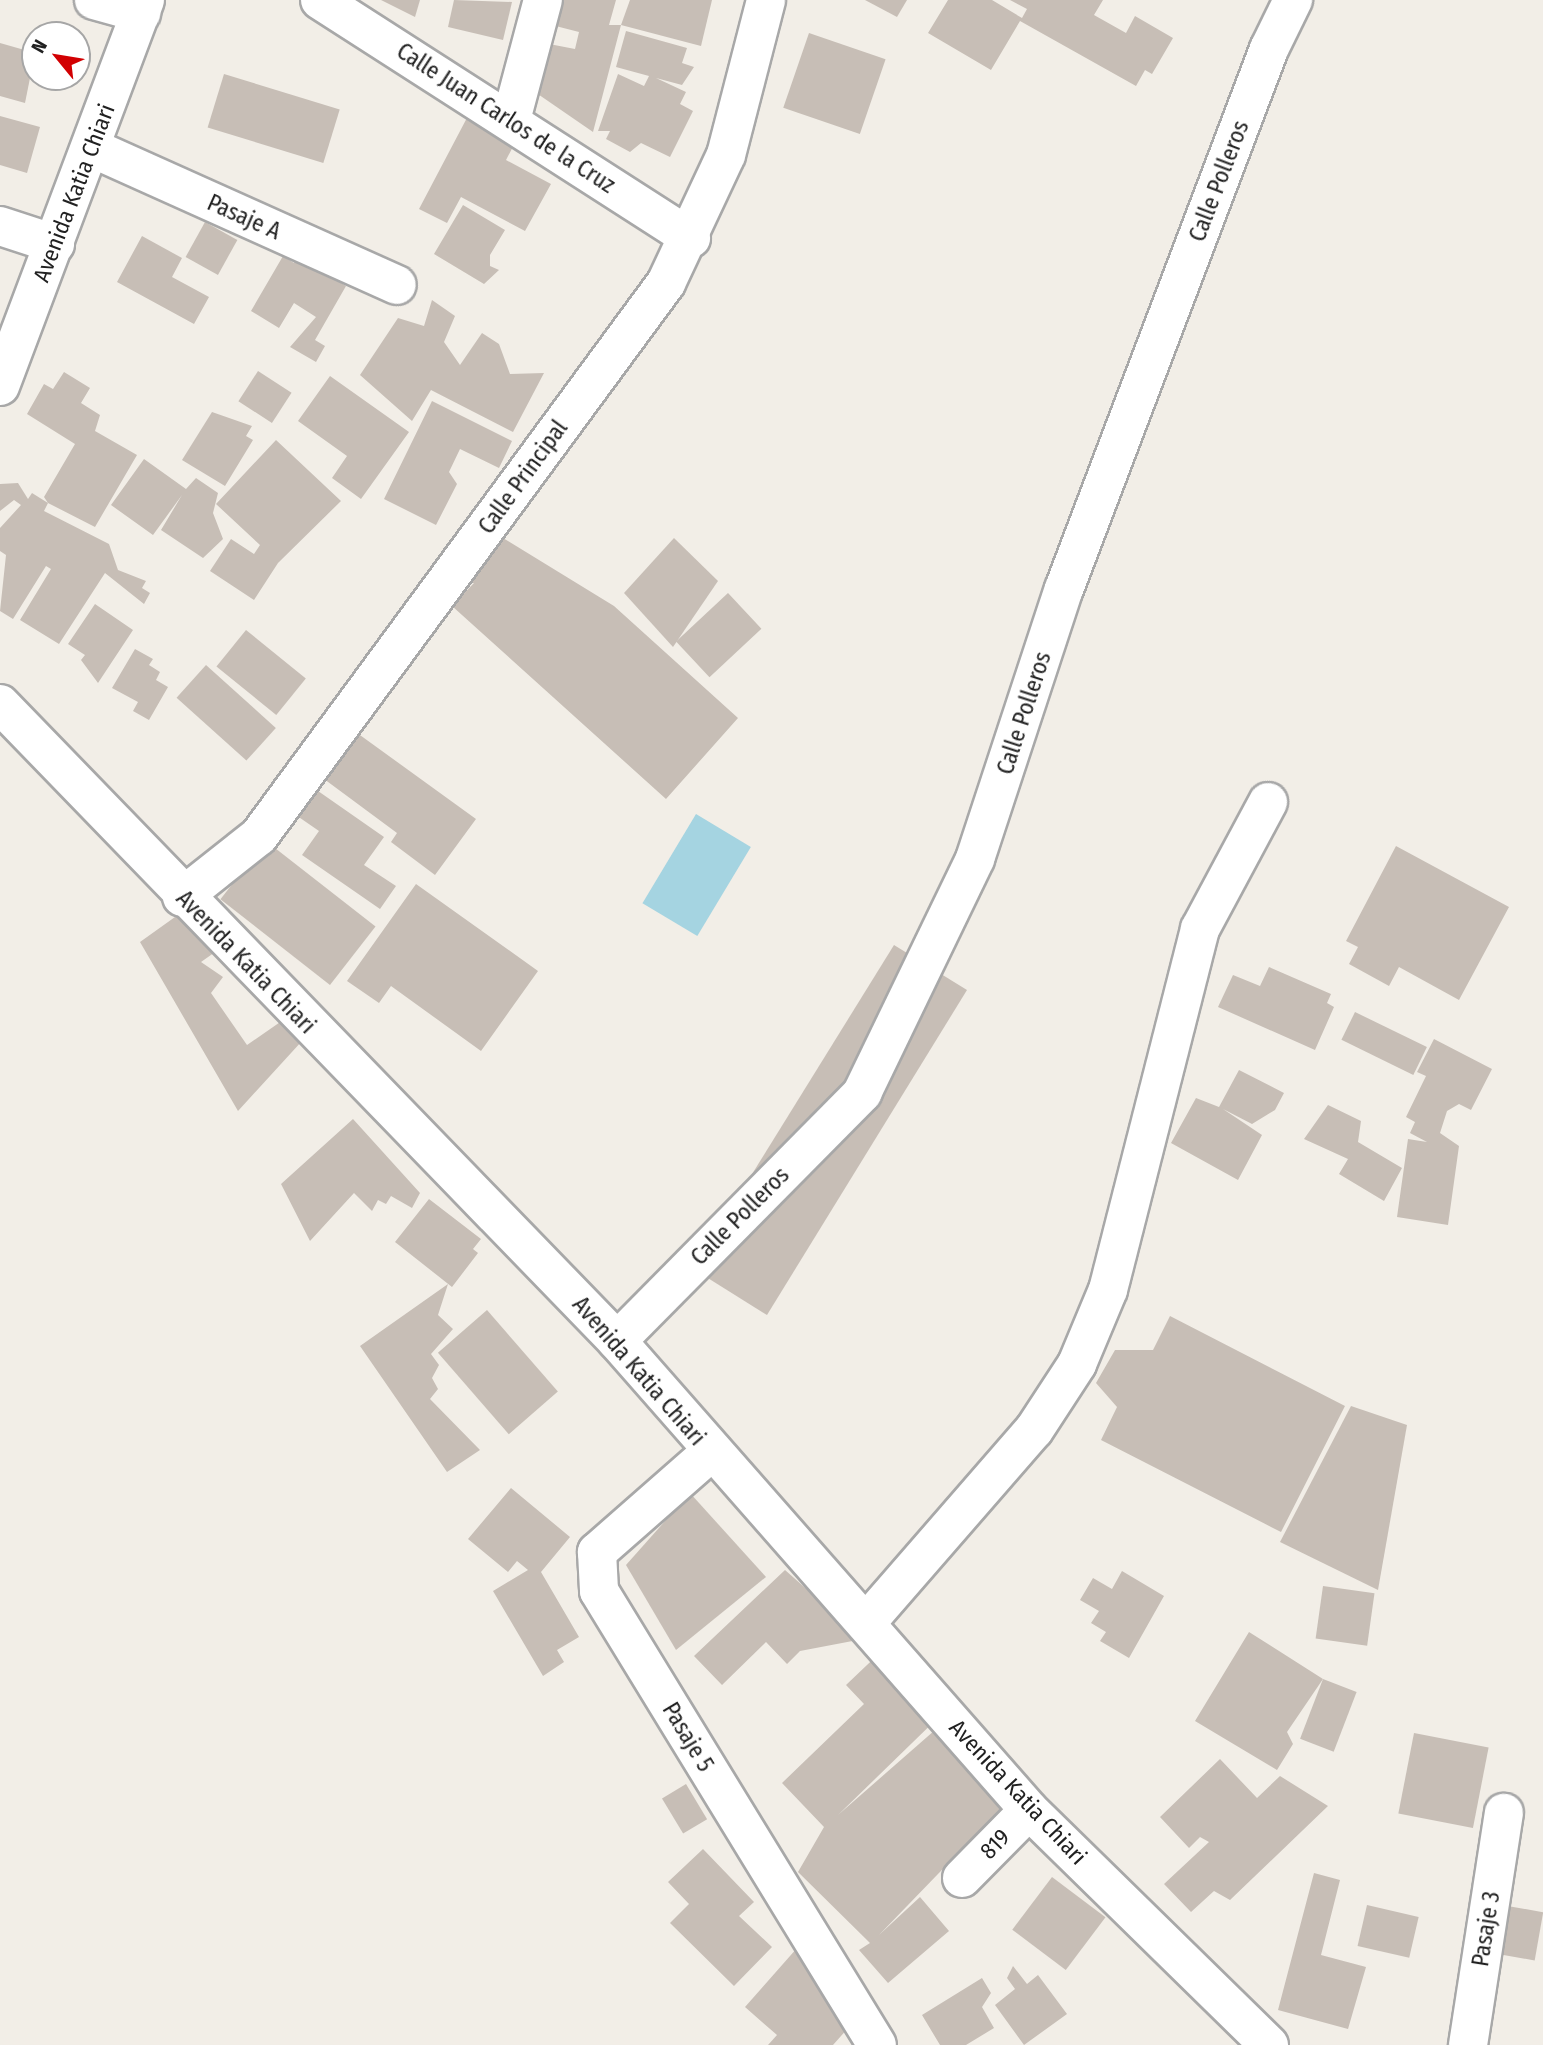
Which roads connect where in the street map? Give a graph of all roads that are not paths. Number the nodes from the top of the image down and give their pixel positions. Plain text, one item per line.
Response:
1 (94, 0) edge
2 (320, 0) edge
3 (543, 0) edge
4 (766, 0) edge
5 (1293, 0) edge
6 (143, 7) edge
7 (511, 120) junction
8 (92, 148) junction
9 (0, 226) edge
10 (691, 238) junction
11 (55, 244) junction
12 (397, 285) dead end
13 (0, 386) edge
14 (0, 704) edge
15 (1268, 802) dead end
16 (182, 897) junction
17 (617, 1341) junction
18 (710, 1452) junction
19 (866, 1623) junction
20 (1028, 1810) junction
21 (1504, 1813) dead end
22 (962, 1878) dead end
23 (877, 2045) edge
24 (1269, 2045) edge
25 (1468, 2045) edge

1 - 6 street
2 - 7 street, Calle Juan Carlos de la Cruz
3 - 7 street
4 - 10 street, Calle Principal
5 - 17 street, Calle Polleros
6 - 8 street, Avenida Katia Chiari
7 - 10 street, Calle Juan Carlos de la Cruz
8 - 11 street, Avenida Katia Chiari
8 - 12 street, Pasaje A
9 - 11 street
10 - 16 street, Calle Principal
11 - 13 street, Avenida Katia Chiari
14 - 16 street, Avenida Katia Chiari
15 - 19 street
16 - 17 street, Avenida Katia Chiari
17 - 18 street, Avenida Katia Chiari
18 - 19 street, Avenida Katia Chiari
18 - 23 street, Pasaje 5
19 - 20 street, Avenida Katia Chiari
20 - 22 street, 819
20 - 24 street, Avenida Katia Chiari
21 - 25 street, Pasaje 3

